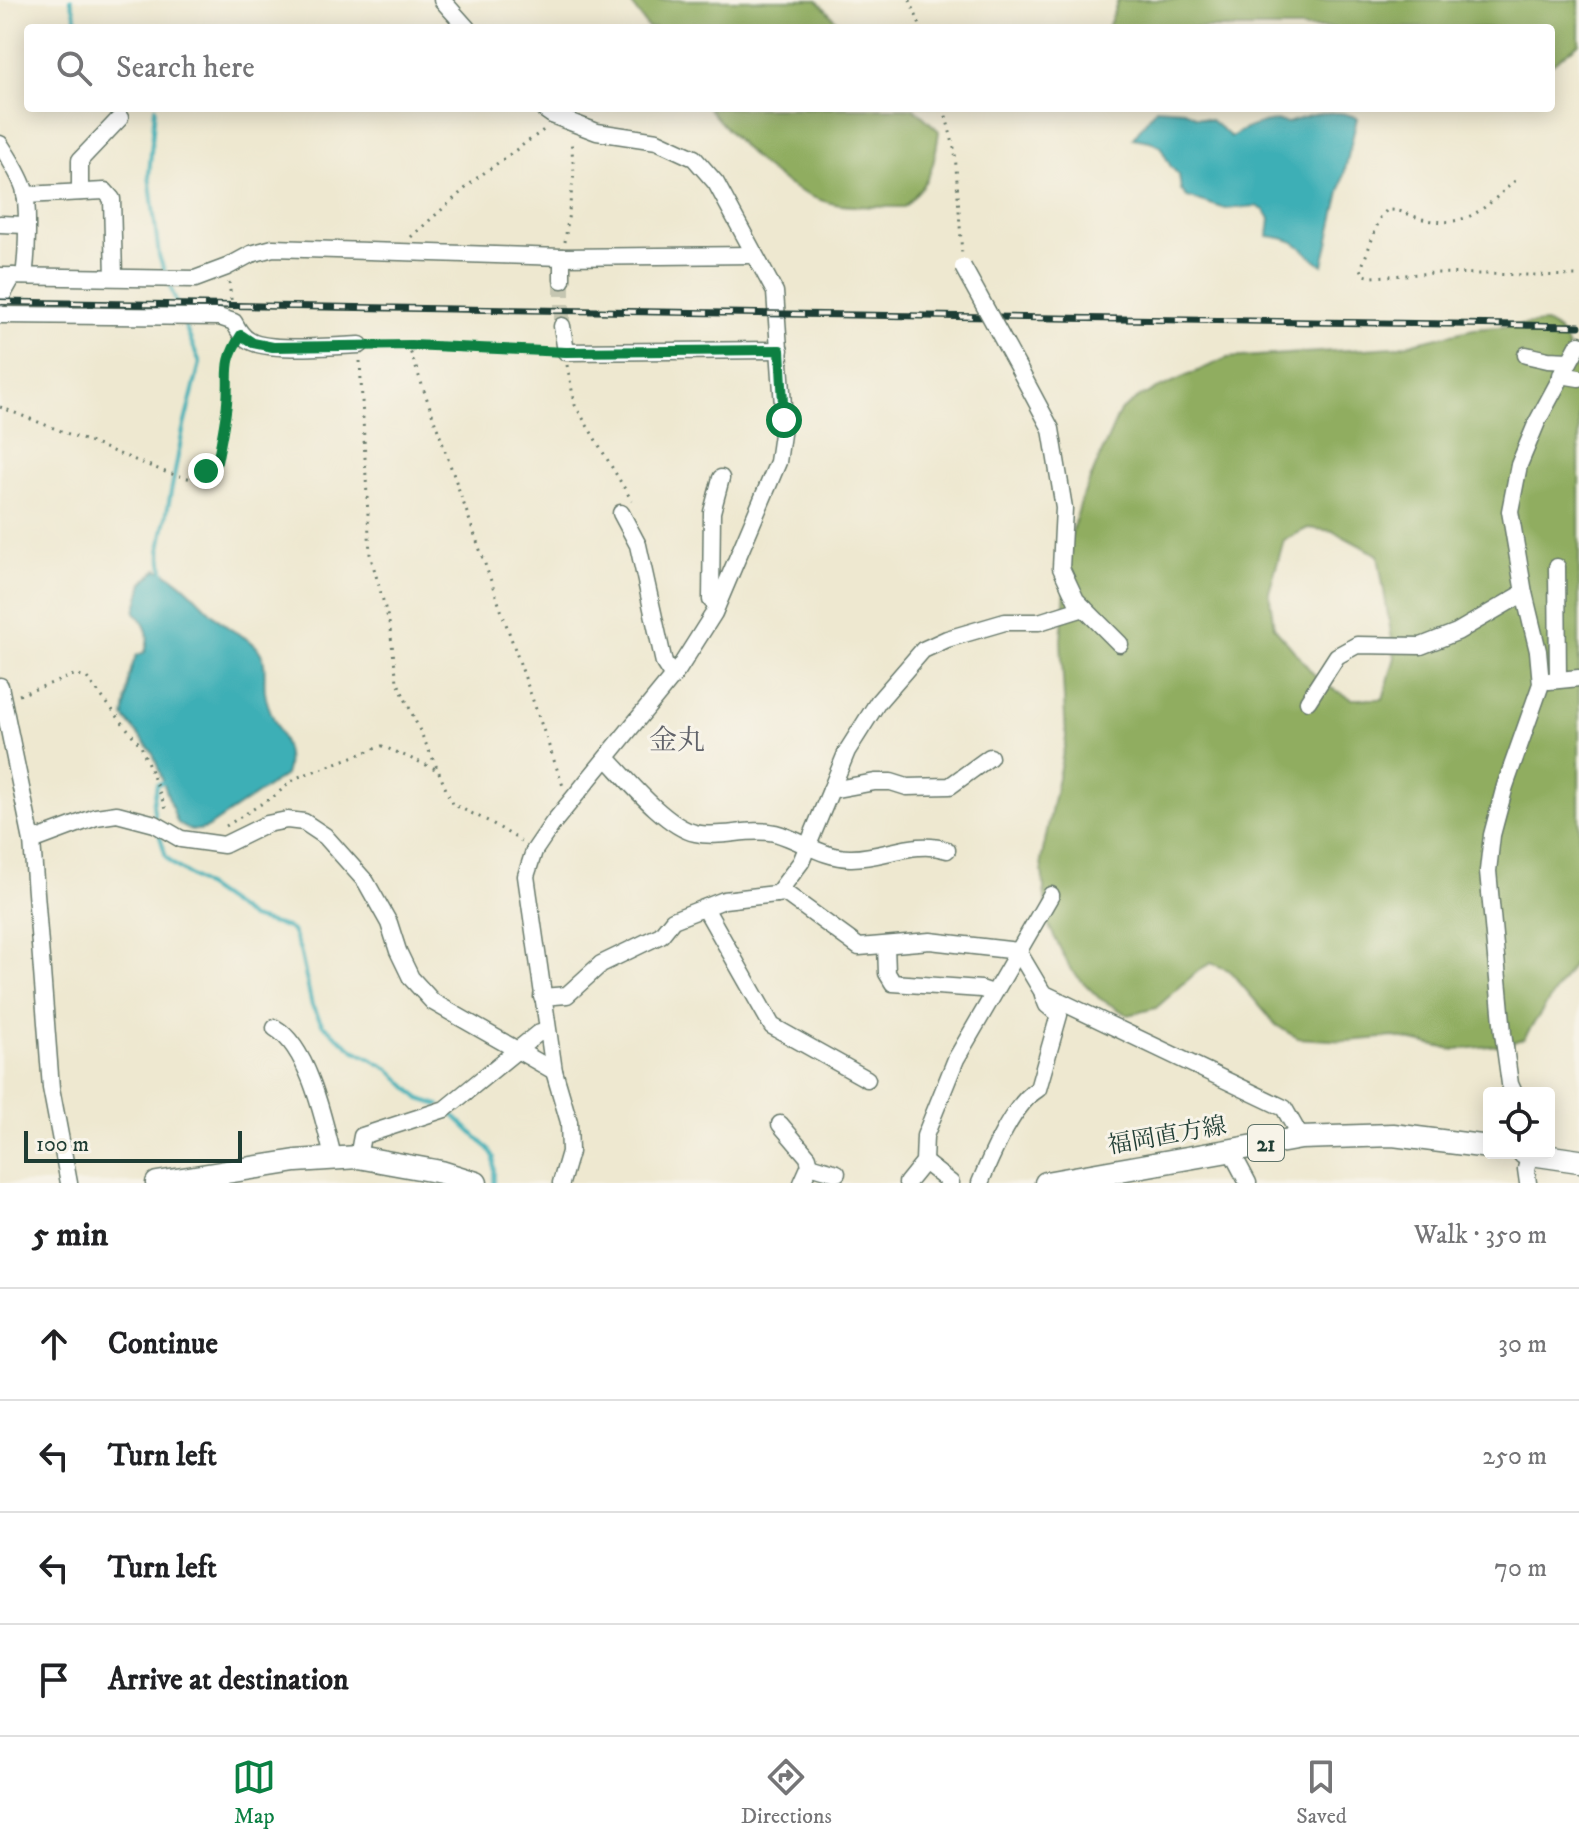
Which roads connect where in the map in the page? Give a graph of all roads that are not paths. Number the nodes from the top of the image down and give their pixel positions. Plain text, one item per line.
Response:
1 (442, 0) edge
2 (463, 24) edge
3 (547, 112) edge
4 (120, 118) dead end
5 (0, 144) edge
6 (80, 192) junction
7 (25, 195) junction
8 (0, 224) edge
9 (25, 225) junction
10 (754, 255) junction
11 (562, 257) junction
12 (963, 267) road end
13 (12, 276) edge
14 (114, 277) junction
15 (562, 280) tunnel mouth
16 (0, 299) edge
17 (0, 315) edge
18 (562, 326) tunnel mouth
19 (1579, 344) edge
20 (360, 345) road end
21 (780, 350) junction
22 (1526, 355) dead end
23 (1565, 368) junction
24 (1579, 378) edge
25 (721, 478) dead end
26 (621, 513) dead end
27 (1557, 567) dead end
28 (1524, 593) junction
29 (717, 605) junction
30 (1084, 608) junction
31 (1120, 644) dead end
32 (673, 677) junction
33 (1579, 678) edge
34 (1558, 679) junction
35 (1541, 684) junction
36 (1, 696) edge
37 (1308, 701) dead end
38 (990, 757) dead end
39 (607, 758) junction
40 (831, 790) junction
41 (32, 841) junction
42 (807, 845) junction
43 (947, 850) dead end
44 (777, 894) junction
45 (1051, 895) dead end
46 (705, 908) junction
47 (886, 945) junction
48 (1018, 951) junction
49 (993, 993) junction
50 (1043, 993) junction
51 (542, 997) junction
52 (275, 1028) dead end
53 (547, 1031) junction
54 (516, 1050) junction
55 (554, 1071) junction
56 (867, 1079) dead end
57 (1511, 1087) edge
58 (780, 1124) dead end
59 (1301, 1138) junction
60 (1483, 1146) edge
61 (1230, 1149) junction
62 (333, 1157) junction
63 (358, 1157) junction
64 (1555, 1158) edge
65 (1529, 1159) edge
66 (1579, 1161) edge
67 (924, 1162) junction
68 (810, 1165) junction
69 (837, 1173) dead end
70 (69, 1183) edge
71 (157, 1183) edge
72 (476, 1183) edge
73 (561, 1183) edge
74 (802, 1183) edge
75 (907, 1183) edge
76 (951, 1183) edge
77 (980, 1183) edge
78 (1046, 1183) edge
79 (1248, 1183) edge
80 (1528, 1183) edge

1 - 2 street
3 - 10 street
4 - 6 street
5 - 7 street
6 - 7 street
6 - 14 street
7 - 9 street
8 - 9 street
9 - 13 street
10 - 11 street
10 - 21 street
11 - 14 street
11 - 15 street
12 - 30 street, bridge
13 - 14 street
13 - 16 street
17 - 20 street
18 - 21 street
19 - 23 street
21 - 29 street
22 - 23 street
23 - 24 street
23 - 28 street
25 - 29 street
26 - 32 street
27 - 34 street
28 - 35 street
28 - 37 street
29 - 32 street
30 - 31 street
30 - 40 street
32 - 39 street
33 - 34 street
34 - 35 street
35 - 57 street
36 - 41 street
38 - 40 street
39 - 42 street
39 - 51 street
40 - 42 street
41 - 54 street
41 - 70 street
42 - 43 street
42 - 44 street
44 - 46 street
44 - 47 street
45 - 48 street
46 - 51 street
46 - 56 street
47 - 48 street
47 - 49 street
48 - 49 street
48 - 50 street
49 - 67 street
50 - 59 street
50 - 77 street
51 - 53 street
52 - 62 street
53 - 54 street
53 - 55 street
54 - 55 street
54 - 63 street
55 - 73 street
58 - 68 street
59 - 60 main road, 福岡直方線 / 21
59 - 61 main road, 福岡直方線 / 21
61 - 78 main road, 福岡直方線 / 21
61 - 79 street
62 - 63 main road
62 - 71 main road
63 - 72 main road
64 - 66 main road
65 - 80 street
67 - 75 street
67 - 76 street
68 - 69 street
68 - 74 street

